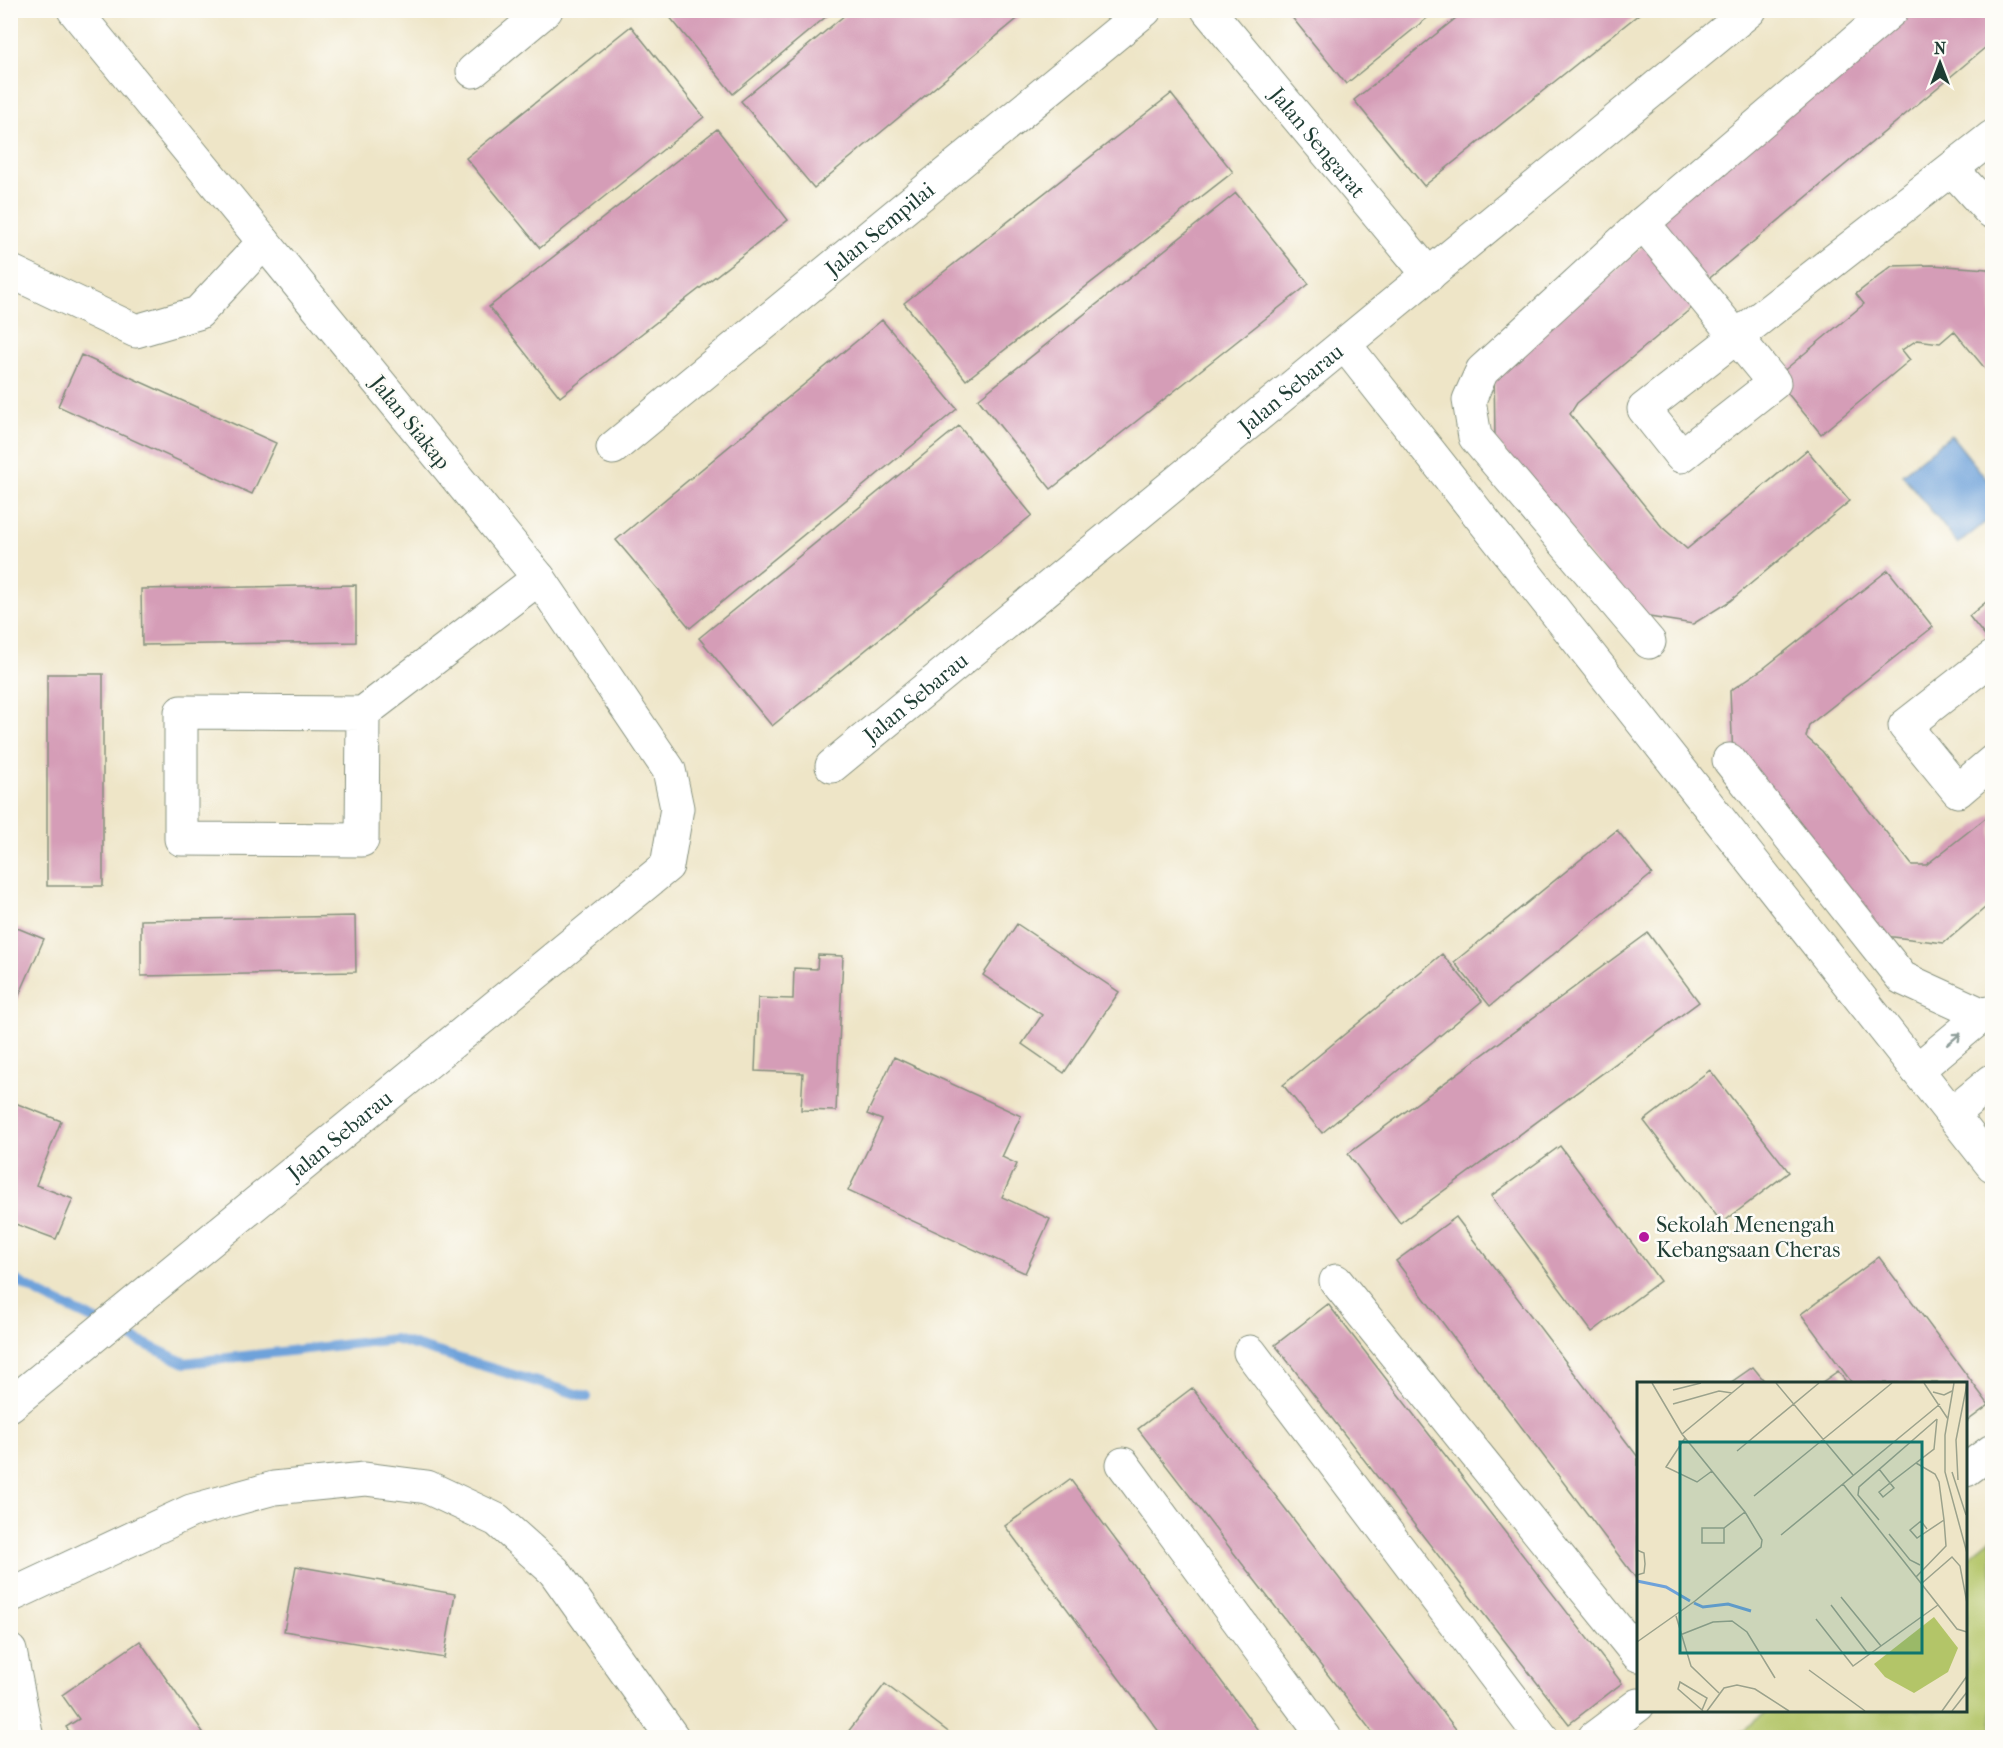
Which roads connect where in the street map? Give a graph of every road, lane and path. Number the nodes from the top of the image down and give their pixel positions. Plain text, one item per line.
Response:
1 (74, 10) edge
2 (546, 10) edge
3 (1146, 10) edge
4 (1208, 10) edge
5 (1750, 10) edge
6 (1893, 10) edge
7 (473, 70) dead end
8 (1992, 136) edge
9 (1952, 169) junction
10 (1992, 212) edge
11 (1643, 223) junction
12 (264, 242) junction
13 (10, 272) edge
14 (1429, 275) junction
15 (1345, 345) junction
16 (614, 448) dead end
17 (539, 578) junction
18 (1649, 642) dead end
19 (1992, 658) edge
20 (363, 712) junction
21 (1729, 760) dead end
22 (1992, 762) edge
23 (832, 766) dead end
24 (667, 866) joint
25 (1988, 1013) edge
26 (1917, 1070) junction
27 (1992, 1082) edge
28 (1952, 1114) junction
29 (1992, 1165) edge
30 (1336, 1281) dead end
31 (1250, 1352) dead end
32 (10, 1405) edge
33 (1992, 1451) edge
34 (1123, 1464) dead end
35 (1967, 1469) edge
36 (10, 1596) edge
37 (10, 1651) edge
38 (1637, 1654) edge
39 (1637, 1706) edge
40 (27, 1737) edge
41 (673, 1737) edge
42 (1325, 1737) edge
43 (1542, 1737) edge
44 (1594, 1737) edge

1 - 12 street, Jalan Siakap
2 - 7 street
3 - 16 street, Jalan Sempilai
4 - 14 street, Jalan Sengarat
5 - 14 street, Jalan Sebarau
6 - 11 street
8 - 9 street
9 - 10 street
9 - 11 street
11 - 18 street
12 - 13 street
12 - 17 street, Jalan Siakap
14 - 15 street, Jalan Sebarau
15 - 23 street, Jalan Sebarau
15 - 26 street
17 - 20 street
17 - 24 street, Jalan Siakap
19 - 22 street
20 - 20 street
21 - 25 street
24 - 32 street, Jalan Sebarau
26 -> 25 street
26 - 28 street
27 - 28 street
28 - 29 street
30 - 38 street
31 - 43 street
33 - 35 street
34 - 42 street
36 - 41 street
37 - 40 street
39 - 44 street

